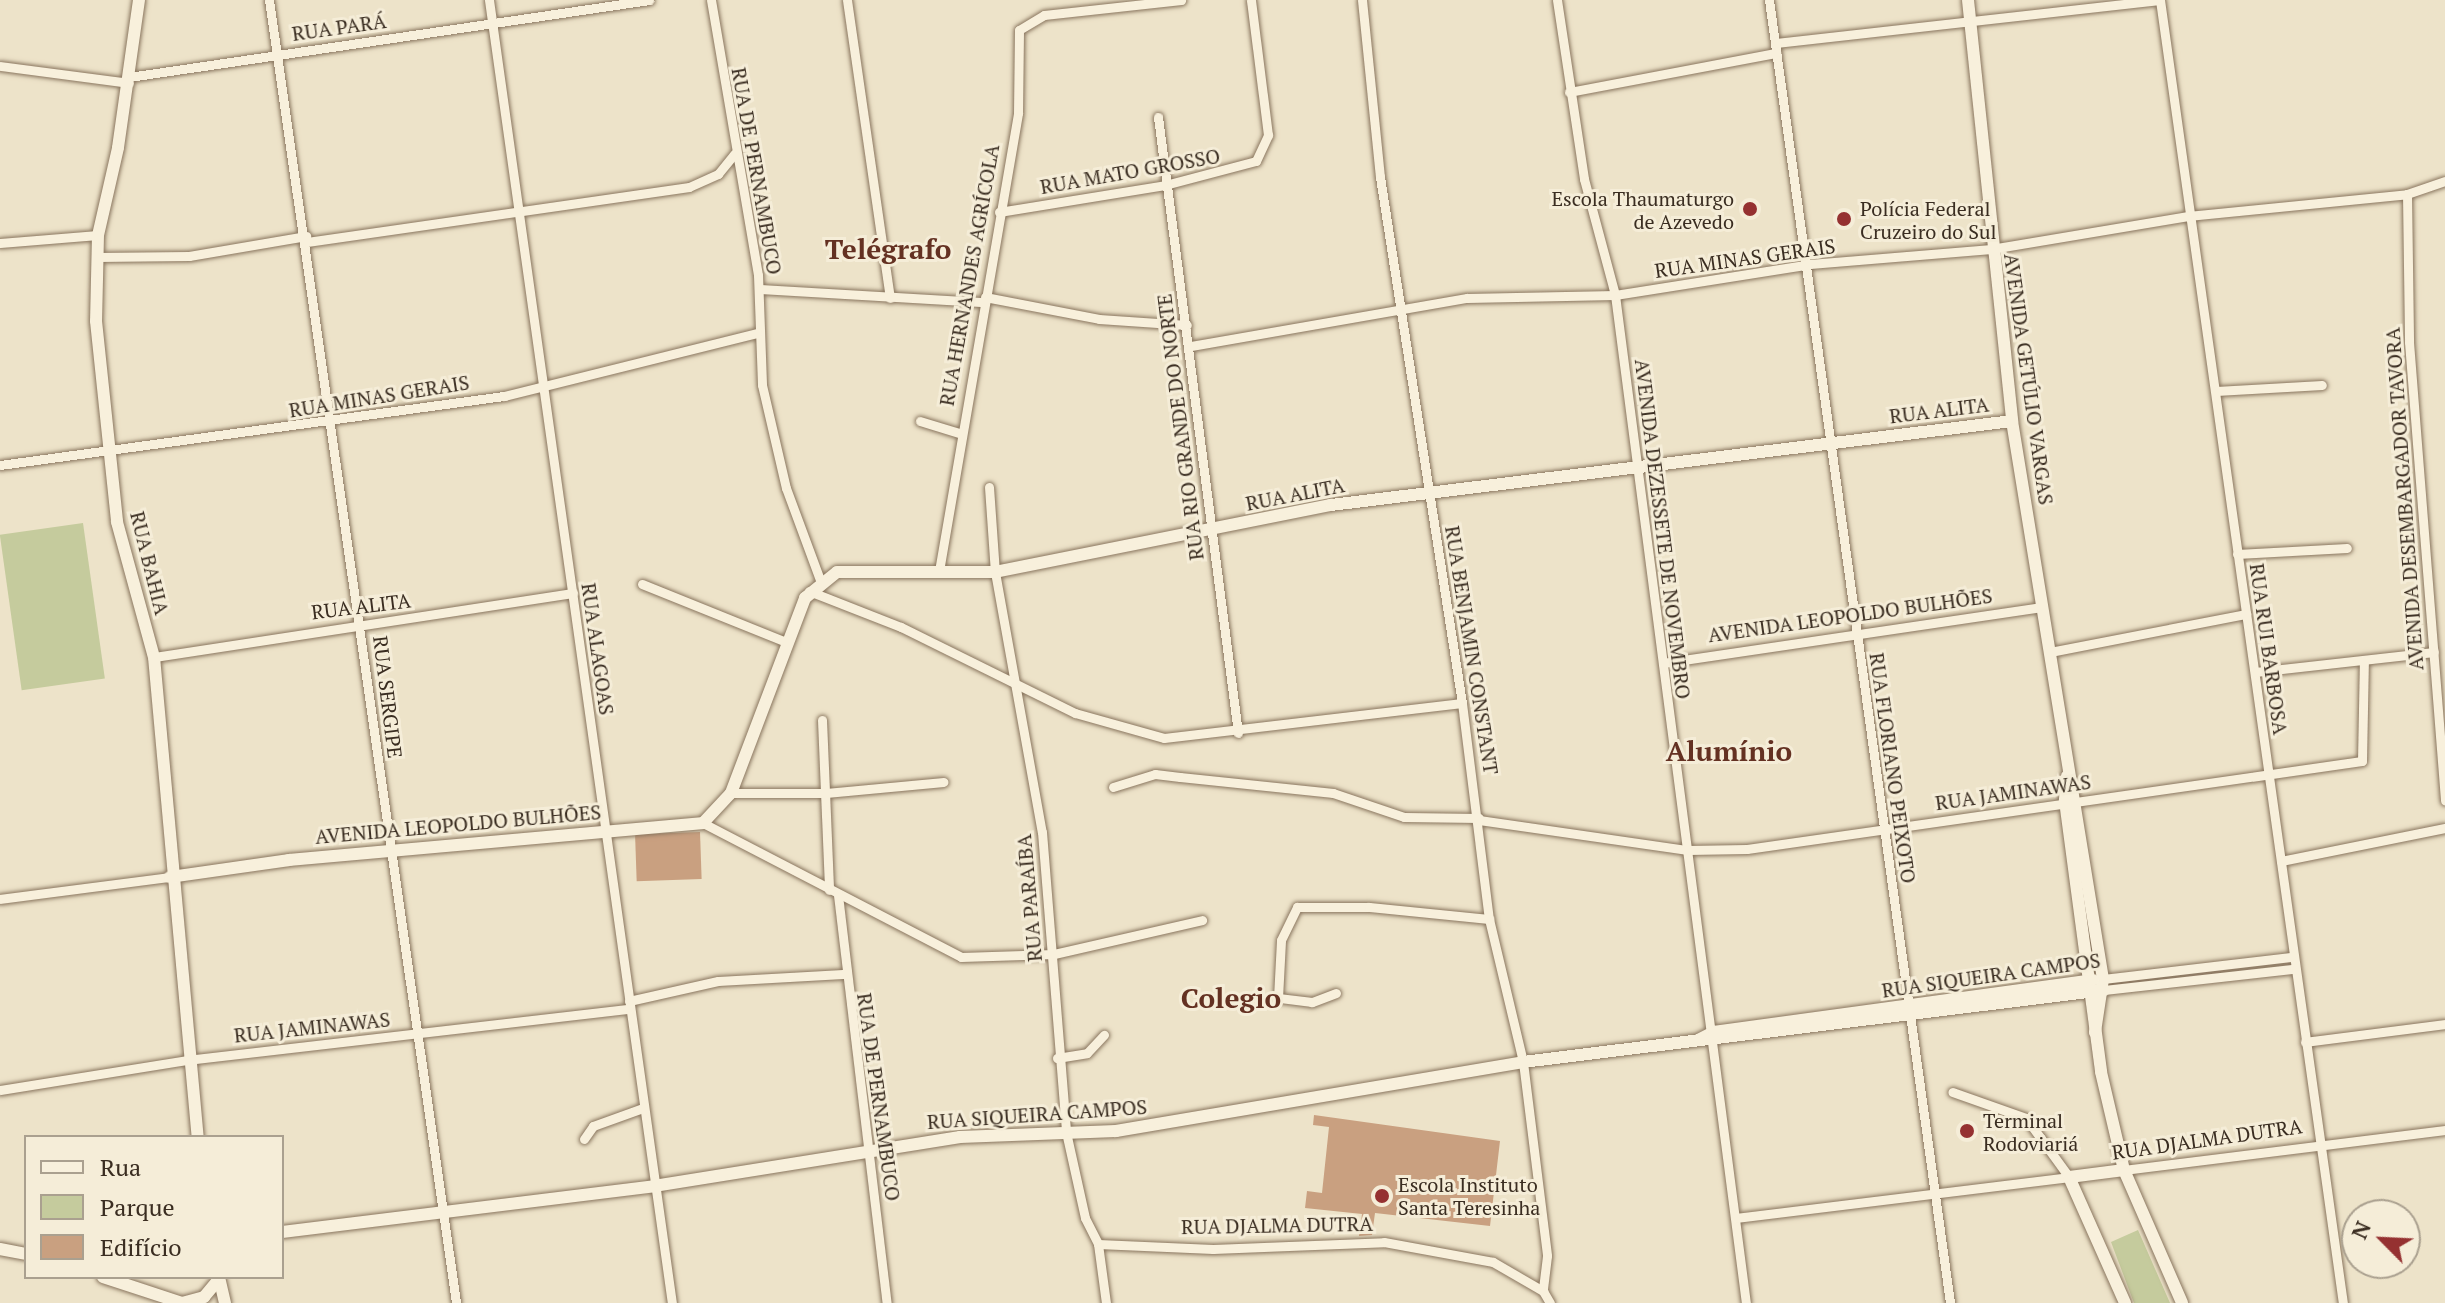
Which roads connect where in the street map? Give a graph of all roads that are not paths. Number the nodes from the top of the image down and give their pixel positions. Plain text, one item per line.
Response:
1 (139, 0) edge
2 (269, 0) edge
3 (489, 0) edge
4 (649, 0) edge
5 (711, 0) edge
6 (847, 0) edge
7 (1181, 0) edge
8 (1251, 0) edge
9 (1362, 0) edge
10 (1557, 0) edge
11 (1769, 0) edge
12 (1968, 0) edge
13 (2160, 0) edge
14 (2108, 2) edge
15 (1971, 20) junction
16 (492, 23) junction
17 (1776, 48) junction
18 (275, 53) junction
19 (0, 66) edge
20 (129, 80) junction
21 (1569, 92) junction
22 (1158, 117) dead end
23 (734, 154) junction
24 (2445, 181) edge
25 (1165, 185) junction
26 (2407, 194) junction
27 (519, 208) junction
28 (999, 212) junction
29 (2188, 216) junction
30 (98, 235) junction
31 (307, 239) junction
32 (0, 243) edge
33 (1991, 249) junction
34 (97, 257) junction
35 (1810, 264) junction
36 (760, 289) junction
37 (1615, 295) junction
38 (890, 298) junction
39 (983, 299) junction
40 (1399, 311) junction
41 (1187, 325) junction
42 (757, 333) junction
43 (1191, 346) junction
44 (2322, 385) dead end
45 (545, 387) junction
46 (2216, 391) junction
47 (920, 421) dead end
48 (2012, 421) junction
49 (333, 422) junction
50 (959, 433) junction
51 (1830, 445) junction
52 (108, 455) junction
53 (0, 465) edge
54 (1637, 468) junction
55 (989, 487) dead end
56 (1429, 491) junction
57 (1209, 532) junction
58 (2347, 548) dead end
59 (2237, 554) junction
60 (939, 571) junction
61 (995, 572) junction
62 (820, 580) junction
63 (642, 584) dead end
64 (809, 591) junction
65 (573, 593) junction
66 (2042, 607) junction
67 (2246, 614) junction
68 (361, 626) junction
69 (1855, 635) junction
70 (786, 642) junction
71 (2050, 652) junction
72 (2434, 652) junction
73 (154, 657) junction
74 (2364, 661) junction
75 (1663, 663) junction
76 (2255, 672) junction
77 (1015, 683) junction
78 (1462, 703) junction
79 (822, 720) dead end
80 (1238, 733) junction
81 (2268, 775) junction
82 (943, 782) dead end
83 (1113, 787) dead end
84 (731, 793) junction
85 (826, 793) junction
86 (2071, 801) junction
87 (2445, 801) edge
88 (1479, 819) junction
89 (703, 823) junction
90 (2445, 828) edge
91 (1883, 830) junction
92 (604, 831) junction
93 (1688, 850) junction
94 (390, 851) junction
95 (2281, 861) junction
96 (170, 877) junction
97 (2090, 891) junction
98 (2076, 892) junction
99 (834, 893) junction
100 (0, 899) edge
101 (1489, 919) junction
102 (1202, 920) dead end
103 (1054, 954) junction
104 (2291, 957) junction
105 (2292, 969) junction
106 (843, 974) junction
107 (2103, 984) junction
108 (2088, 987) junction
109 (1336, 993) dead end
110 (629, 1005) junction
111 (1910, 1012) junction
112 (2445, 1024) edge
113 (2095, 1032) junction
114 (417, 1034) junction
115 (1104, 1035) dead end
116 (1714, 1037) junction
117 (2305, 1042) junction
118 (1057, 1058) junction
119 (187, 1060) junction
120 (1523, 1062) junction
121 (0, 1090) edge
122 (1952, 1092) dead end
123 (643, 1108) junction
124 (2445, 1130) edge
125 (1066, 1132) junction
126 (198, 1135) edge
127 (584, 1139) dead end
128 (2319, 1144) junction
129 (871, 1151) junction
130 (2124, 1170) junction
131 (2069, 1177) junction
132 (654, 1186) junction
133 (1936, 1192) junction
134 (442, 1210) junction
135 (1736, 1218) junction
136 (284, 1232) edge
137 (1098, 1244) junction
138 (0, 1249) edge
139 (24, 1254) edge
140 (110, 1279) edge
141 (218, 1279) edge
142 (219, 1279) edge
143 (123, 1283) junction
144 (1543, 1291) junction
145 (163, 1303) edge
146 (182, 1303) edge
147 (225, 1303) edge
148 (456, 1303) edge
149 (672, 1303) edge
150 (887, 1303) edge
151 (1106, 1303) edge
152 (1550, 1303) edge
153 (1746, 1303) edge
154 (1950, 1303) edge
155 (2125, 1303) edge
156 (2182, 1303) edge
157 (2343, 1303) edge

1 - 20 street, RUA BAHIA
2 - 18 street, RUA SERGIPE
3 - 16 street, RUA ALAGOAS
4 - 16 street, RUA PARÁ
5 - 23 street, RUA DE PERNAMBUCO
6 - 38 street
7 - 28 street, RUA HERNANDES AGRÍCOLA
8 - 25 street, RUA MATO GROSSO
9 - 40 street, RUA BENJAMIN CONSTANT
10 - 21 street, AVENIDA DEZESSETE DE NOVEMBRO
11 - 17 street, RUA FLORIANO PEIXOTO
12 - 15 street, AVENIDA GETÚLIO VARGAS
13 - 14 street
13 - 29 street, RUA RUI BARBOSA
14 - 15 street
15 - 17 street
15 - 33 street, AVENIDA GETÚLIO VARGAS
16 - 18 street, RUA PARÁ
16 - 27 street, RUA ALAGOAS
17 - 21 street
17 - 35 street, RUA FLORIANO PEIXOTO
18 - 20 street, RUA PARÁ
18 - 31 street, RUA SERGIPE
19 - 20 street, RUA PARÁ
20 - 30 street, RUA BAHIA
21 - 37 street, AVENIDA DEZESSETE DE NOVEMBRO
22 - 25 street, RUA RIO GRANDE DO NORTE
23 - 27 street
23 - 36 street, RUA DE PERNAMBUCO
24 - 26 street, RUA MINAS GERAIS
25 - 28 street, RUA MATO GROSSO
25 - 41 street, RUA RIO GRANDE DO NORTE
26 - 29 street, RUA MINAS GERAIS
26 - 72 street, AVENIDA DESEMBARGADOR TAVORA
27 - 31 street
27 - 45 street, RUA ALAGOAS
28 - 39 street, RUA HERNANDES AGRÍCOLA
29 - 33 street, RUA MINAS GERAIS
29 - 46 street, RUA RUI BARBOSA
30 - 32 street
30 - 34 street, RUA BAHIA
31 - 34 street
31 - 49 street, RUA SERGIPE
33 - 35 street, RUA MINAS GERAIS
33 - 48 street, AVENIDA GETÚLIO VARGAS
34 - 52 street, RUA BAHIA
35 - 37 street, RUA MINAS GERAIS
35 - 51 street, RUA FLORIANO PEIXOTO
36 - 38 street
36 - 42 street, RUA DE PERNAMBUCO
37 - 40 street, RUA MINAS GERAIS
37 - 54 street, AVENIDA DEZESSETE DE NOVEMBRO
38 - 39 street
39 - 41 street
39 - 50 street, RUA HERNANDES AGRÍCOLA
40 - 43 street, RUA MINAS GERAIS
40 - 56 street, RUA BENJAMIN CONSTANT
41 - 43 street, RUA RIO GRANDE DO NORTE
42 - 45 street, RUA MINAS GERAIS
42 - 62 street, RUA DE PERNAMBUCO
43 - 57 street, RUA RIO GRANDE DO NORTE
44 - 46 street
45 - 49 street, RUA MINAS GERAIS
45 - 65 street, RUA ALAGOAS
46 - 59 street, RUA RUI BARBOSA
47 - 50 street
48 - 51 street, RUA ALITA
48 - 66 street, AVENIDA GETÚLIO VARGAS
49 - 52 street, RUA MINAS GERAIS
49 - 68 street, RUA SERGIPE
50 - 60 street, RUA HERNANDES AGRÍCOLA
51 - 54 street, RUA ALITA
51 - 69 street, RUA FLORIANO PEIXOTO
52 - 53 street, RUA MINAS GERAIS
52 - 73 street, RUA BAHIA
54 - 56 street, RUA ALITA
54 - 75 street, AVENIDA DEZESSETE DE NOVEMBRO
55 - 61 street, RUA PARAÍBA
56 - 57 street, RUA ALITA
56 - 78 street, RUA BENJAMIN CONSTANT
57 - 61 street, RUA ALITA
57 - 80 street, RUA RIO GRANDE DO NORTE
58 - 59 street
59 - 67 street, RUA RUI BARBOSA
60 - 61 street, RUA ALITA
60 - 62 street, RUA ALITA
61 - 77 street, RUA PARAÍBA
62 - 64 street, RUA ALITA
63 - 70 street
64 - 70 street, RUA ALITA
64 - 77 street
65 - 68 street, RUA ALITA
65 - 92 street, RUA ALAGOAS
66 - 69 street, AVENIDA LEOPOLDO BULHÕES
66 - 71 street, AVENIDA GETÚLIO VARGAS
67 - 71 street
67 - 76 street, RUA RUI BARBOSA
68 - 73 street, RUA ALITA
68 - 94 street, RUA SERGIPE
69 - 75 street, AVENIDA LEOPOLDO BULHÕES
69 - 91 street, RUA FLORIANO PEIXOTO
70 - 84 street, RUA ALITA
71 - 86 street, AVENIDA GETÚLIO VARGAS
72 - 74 street
72 - 87 street, AVENIDA DESEMBARGADOR TAVORA
73 - 96 street, RUA BAHIA
74 - 76 street
74 - 81 street, RUA JAMINAWAS
75 - 93 street, AVENIDA DEZESSETE DE NOVEMBRO
76 - 81 street, RUA RUI BARBOSA
77 - 80 street
77 - 103 street, RUA PARAÍBA
78 - 80 street
78 - 88 street, RUA BENJAMIN CONSTANT
79 - 85 street, RUA DE PERNAMBUCO
81 - 86 street, RUA JAMINAWAS
81 - 95 street, RUA RUI BARBOSA
82 - 85 street
83 - 88 street, RUA JAMINAWAS
84 - 85 street
84 - 89 street
85 - 99 street, RUA DE PERNAMBUCO
86 - 91 street, RUA JAMINAWAS
86 - 97 street, AVENIDA GETÚLIO VARGAS
86 - 98 street, AVENIDA GETÚLIO VARGAS
88 - 93 street, RUA JAMINAWAS
88 - 101 street, RUA BENJAMIN CONSTANT
89 - 92 street, AVENIDA LEOPOLDO BULHÕES
89 - 99 street
90 - 95 street
91 - 93 street, RUA JAMINAWAS
91 - 111 street, RUA FLORIANO PEIXOTO
92 - 94 street, AVENIDA LEOPOLDO BULHÕES
92 - 110 street, RUA ALAGOAS
93 - 116 street, AVENIDA DEZESSETE DE NOVEMBRO
94 - 96 street, AVENIDA LEOPOLDO BULHÕES
94 - 114 street, RUA SERGIPE
95 - 104 street, RUA RUI BARBOSA
96 - 100 street, AVENIDA LEOPOLDO BULHÕES
96 - 119 street, RUA BAHIA
97 - 98 street
97 - 107 street, AVENIDA GETÚLIO VARGAS
98 - 108 street, AVENIDA GETÚLIO VARGAS
99 - 103 street
99 - 106 street, RUA DE PERNAMBUCO
101 - 109 street
101 - 120 street, RUA BENJAMIN CONSTANT
102 - 103 street
103 - 118 street, RUA PARAÍBA
104 - 105 street, RUA RUI BARBOSA
104 - 107 street, RUA SIQUEIRA CAMPOS
105 - 107 street, RUA SIQUEIRA CAMPOS
105 - 117 street, RUA RUI BARBOSA
106 - 110 street, RUA JAMINAWAS
106 - 129 street, RUA DE PERNAMBUCO
107 - 108 street, RUA SIQUEIRA CAMPOS
107 - 113 street, AVENIDA GETÚLIO VARGAS
108 - 111 street, RUA SIQUEIRA CAMPOS
108 - 113 street, AVENIDA GETÚLIO VARGAS
110 - 114 street, RUA JAMINAWAS
110 - 123 street, RUA ALAGOAS
111 - 116 street, RUA SIQUEIRA CAMPOS
111 - 133 street, RUA FLORIANO PEIXOTO
112 - 117 street
113 - 130 street, AVENIDA GETÚLIO VARGAS
114 - 119 street, RUA JAMINAWAS
114 - 134 street, RUA SERGIPE
115 - 118 street
116 - 120 street, RUA SIQUEIRA CAMPOS
116 - 135 street, AVENIDA DEZESSETE DE NOVEMBRO
117 - 128 street, RUA RUI BARBOSA
118 - 125 street, RUA PARAÍBA
119 - 121 street, RUA JAMINAWAS
119 - 126 street, RUA BAHIA
120 - 125 street, RUA SIQUEIRA CAMPOS
120 - 144 street, RUA BENJAMIN CONSTANT
122 - 131 street
123 - 127 street
123 - 132 street, RUA ALAGOAS
124 - 128 street, RUA DJALMA DUTRA
125 - 129 street, RUA SIQUEIRA CAMPOS
125 - 137 street, RUA PARAÍBA
128 - 130 street, RUA DJALMA DUTRA
128 - 157 street, RUA RUI BARBOSA
129 - 132 street, RUA SIQUEIRA CAMPOS
129 - 150 street, RUA DE PERNAMBUCO
130 - 131 street, RUA DJALMA DUTRA
130 - 156 street, AVENIDA GETÚLIO VARGAS
131 - 133 street, RUA DJALMA DUTRA
131 - 155 street
132 - 134 street, RUA SIQUEIRA CAMPOS
132 - 149 street, RUA ALAGOAS
133 - 135 street, RUA DJALMA DUTRA
133 - 154 street, RUA FLORIANO PEIXOTO
134 - 136 street, RUA SIQUEIRA CAMPOS
134 - 148 street, RUA SERGIPE
135 - 153 street, AVENIDA DEZESSETE DE NOVEMBRO
137 - 144 street, RUA DJALMA DUTRA
137 - 151 street, RUA PARAÍBA
138 - 139 street
140 - 143 street
141 - 146 street
142 - 147 street
143 - 145 street
143 - 146 street
144 - 152 street

